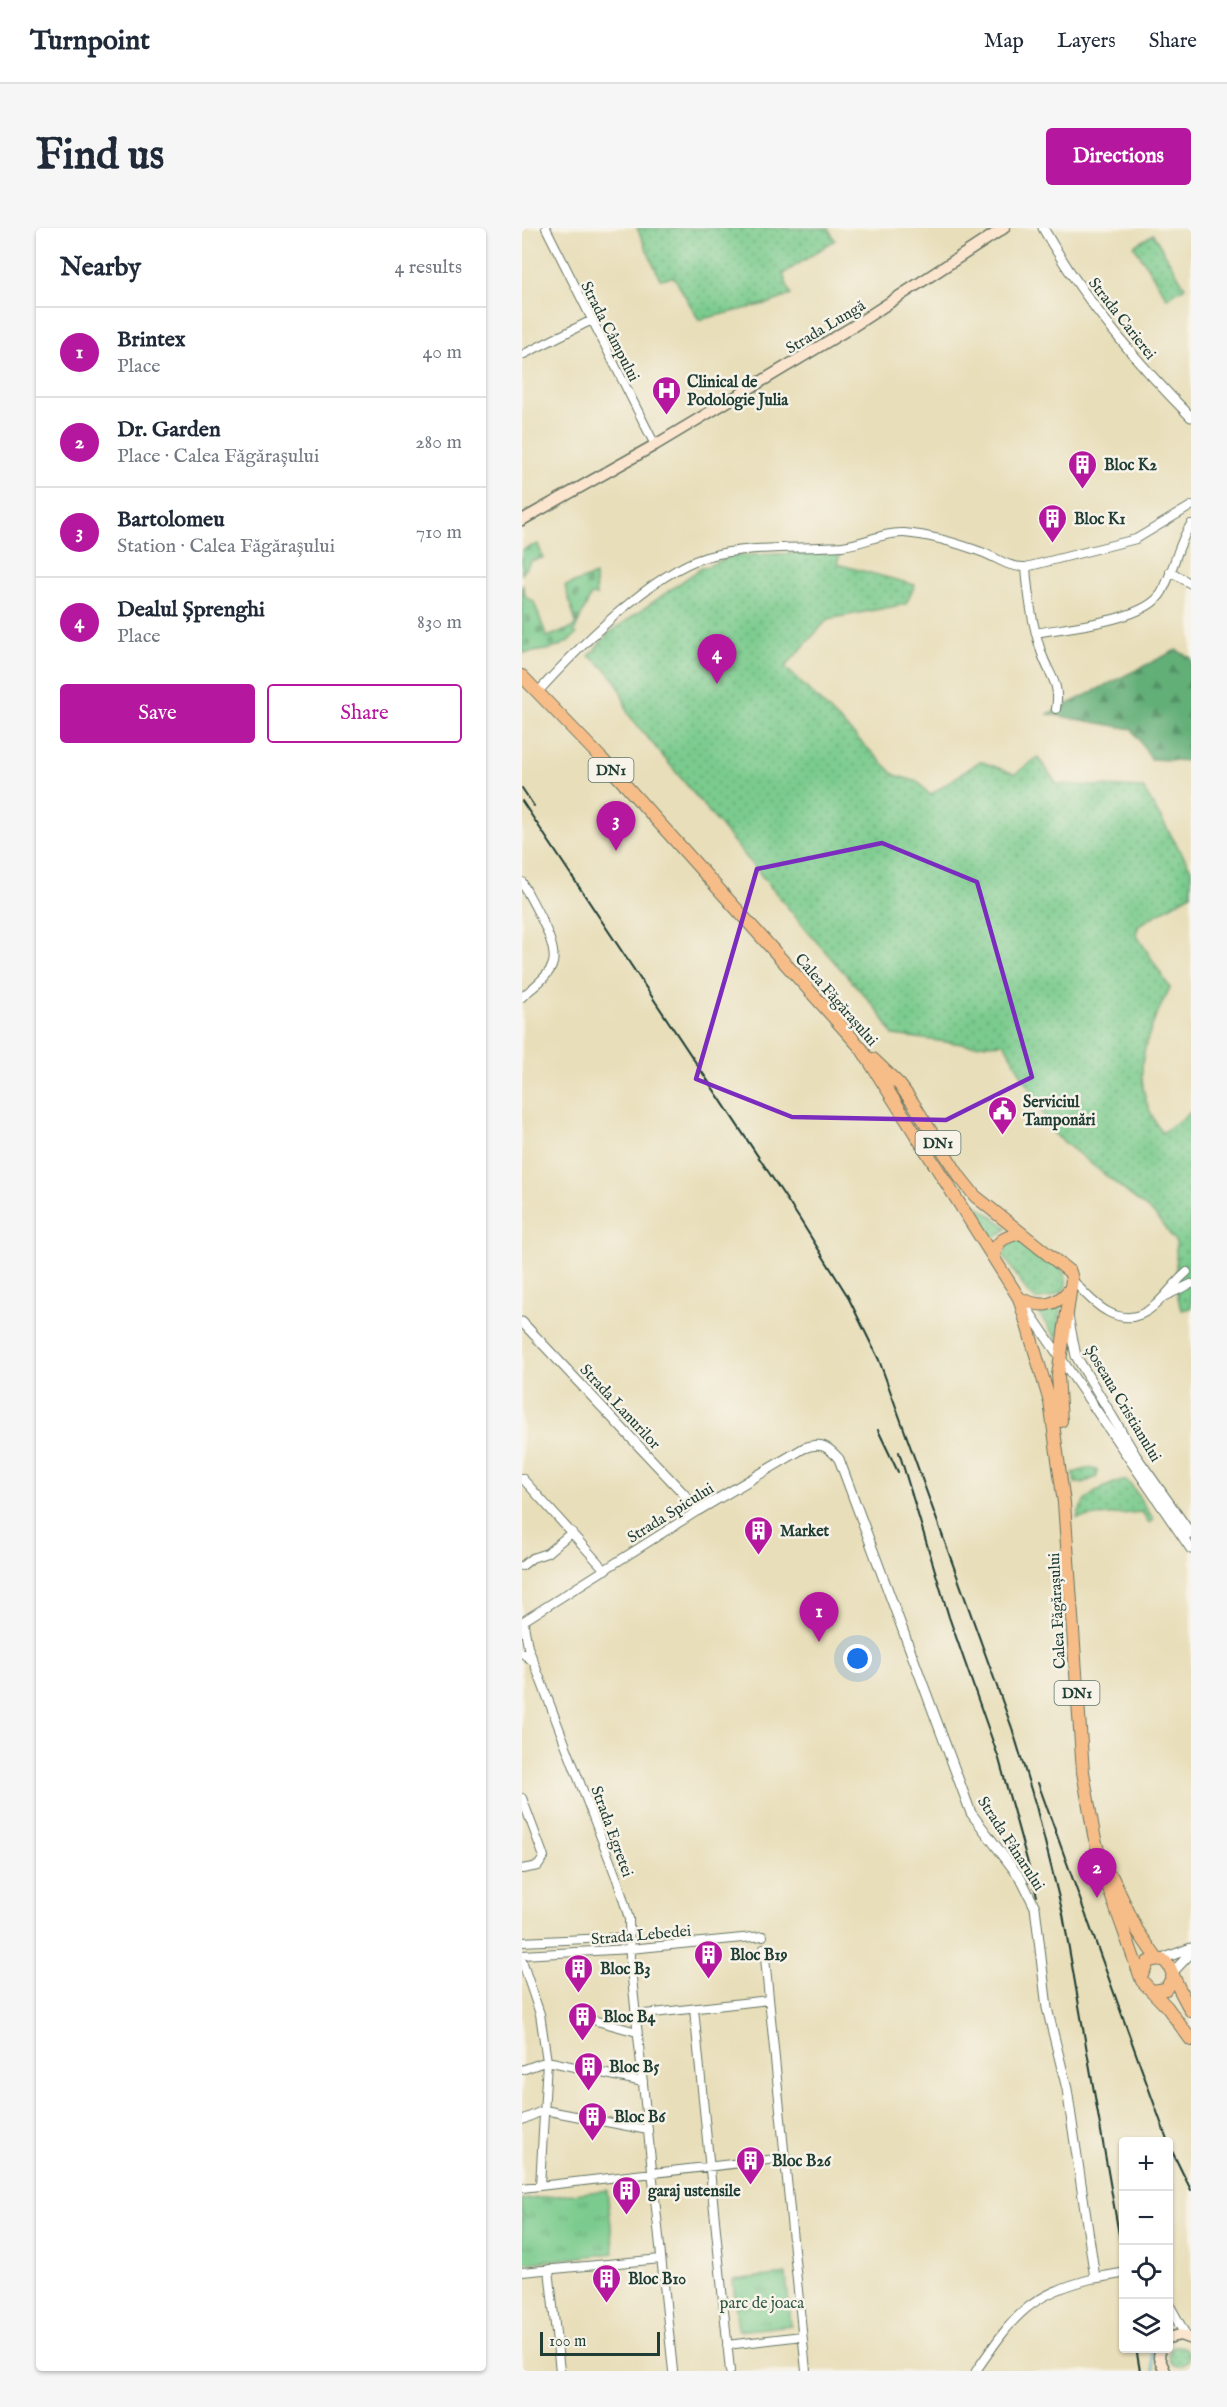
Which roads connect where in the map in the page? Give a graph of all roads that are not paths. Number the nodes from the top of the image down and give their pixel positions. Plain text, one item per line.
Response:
1 (546, 228) edge
2 (1004, 228) edge
3 (1043, 228) edge
4 (590, 321) junction
5 (522, 355) edge
6 (1191, 417) edge
7 (655, 445) junction
8 (1191, 506) edge
9 (525, 517) edge
10 (1191, 524) edge
11 (1026, 567) junction
12 (1170, 571) junction
13 (1191, 584) edge
14 (1036, 633) junction
15 (522, 676) edge
16 (537, 693) junction
17 (1056, 709) dead end
18 (522, 882) edge
19 (522, 997) edge
20 (861, 1048) junction
21 (1021, 1233) junction
22 (994, 1258) junction
23 (1189, 1271) edge
24 (1174, 1282) junction
25 (1071, 1284) junction
26 (1191, 1284) edge
27 (1165, 1296) junction
28 (1019, 1298) junction
29 (1066, 1311) junction
30 (522, 1322) edge
31 (1059, 1354) junction
32 (832, 1451) joint
33 (522, 1478) edge
34 (1064, 1503) junction
35 (699, 1510) junction
36 (572, 1532) junction
37 (1191, 1534) edge
38 (1191, 1549) edge
39 (522, 1566) edge
40 (605, 1570) junction
41 (524, 1624) edge
42 (525, 1645) edge
43 (522, 1653) edge
44 (535, 1663) junction
45 (522, 1797) edge
46 (1101, 1858) junction
47 (522, 1869) edge
48 (763, 1936) dead end
49 (629, 1937) junction
50 (522, 1942) edge
51 (764, 1948) dead end
52 (1191, 1948) edge
53 (630, 1950) junction
54 (1191, 1953) edge
55 (522, 1955) edge
56 (1160, 1959) junction
57 (522, 1961) edge
58 (1173, 1974) junction
59 (1141, 1976) junction
60 (1152, 1991) junction
61 (769, 2000) junction
62 (694, 2009) junction
63 (1191, 2011) edge
64 (636, 2015) junction
65 (582, 2017) dead end
66 (637, 2032) junction
67 (1191, 2040) edge
68 (547, 2061) junction
69 (522, 2070) edge
70 (643, 2082) junction
71 (543, 2110) junction
72 (522, 2120) edge
73 (648, 2130) junction
74 (785, 2158) junction
75 (710, 2166) junction
76 (653, 2174) junction
77 (540, 2186) junction
78 (522, 2188) edge
79 (661, 2259) junction
80 (549, 2269) junction
81 (522, 2272) edge
82 (1119, 2273) edge
83 (1095, 2278) junction
84 (1173, 2312) edge
85 (802, 2336) junction
86 (1188, 2338) edge
87 (727, 2345) junction
88 (1160, 2353) edge
89 (560, 2371) edge
90 (673, 2371) edge
91 (730, 2371) edge
92 (806, 2371) edge
93 (976, 2371) edge
94 (1164, 2371) edge

1 - 4 street, Strada Câmpului
2 - 7 main road, Strada Lungă
3 - 6 street, Strada Carierei
4 - 5 street
4 - 7 street, Strada Câmpului
7 - 9 main road, Strada Lungă
8 - 11 street
10 - 12 street
11 - 14 street
11 - 16 street
12 - 13 street
12 - 14 street
14 - 17 street
15 - 16 main road, Calea Făgărașului / DN1
16 - 20 main road, Calea Făgărașului / DN1
18 - 19 street
20 - 21 main road, DN1
20 - 22 main road, Calea Făgărașului / DN1
21 - 22 main road
21 - 25 main road, DN1
22 - 28 main road, Calea Făgărașului / DN1
23 - 24 street
23 - 24 street
24 - 27 street
25 - 27 street
25 - 28 main road
25 - 29 main road, DN1
26 - 27 street
28 - 31 street, Șoseaua Cristianului
28 - 34 main road, Calea Făgărașului / DN1
29 - 31 main road, DN1
29 - 37 street, Șoseaua Cristianului
30 - 35 street, Strada Lanurilor
31 - 34 main road, Calea Făgărașului / DN1
31 - 38 street, Șoseaua Cristianului
32 - 35 street, Strada Spicului
32 - 83 street, Strada Fânarului
33 - 36 street
34 - 46 main road, Calea Făgărașului / DN1
35 - 40 street, Strada Spicului
36 - 39 street
36 - 40 street
40 - 41 street, Strada Spicului
41 - 42 street, Strada Spicului
42 - 44 street, Strada Egretei
43 - 44 street
44 - 49 street, Strada Egretei
45 - 47 street
46 - 56 main road, Calea Făgărașului / DN1
46 - 59 main road, Calea Făgărașului / DN1
48 - 53 street, Strada Lebedei
49 - 50 street, Strada Lebedei
49 - 53 street, Strada Egretei
51 - 61 street
52 - 56 street
53 - 55 street, Strada Lebedei
53 - 64 street, Strada Egretei
54 - 58 street
56 - 58 main road, Calea Făgărașului / DN1
56 - 59 main road
57 - 68 street
58 - 60 main road
58 - 63 main road, Calea Făgărașului / DN1
59 - 60 main road, Calea Făgărașului / DN1
60 - 67 main road, Calea Făgărașului / DN1
61 - 62 street
61 - 74 street
62 - 64 street
62 - 75 street
64 - 66 street, Strada Egretei
65 - 66 street
66 - 70 street, Strada Egretei
68 - 69 street
68 - 70 street
68 - 71 street
70 - 73 street, Strada Egretei
71 - 72 street
71 - 73 street
71 - 77 street
73 - 76 street, Strada Egretei
74 - 75 street
74 - 85 street
75 - 76 street
75 - 87 street
76 - 77 street
76 - 79 street, Strada Egretei
77 - 78 street
79 - 80 street
79 - 90 street, Strada Egretei
80 - 81 street
80 - 89 street
82 - 83 street
83 - 93 street
84 - 86 street
85 - 87 street
85 - 92 street
87 - 91 street
88 - 94 main road

